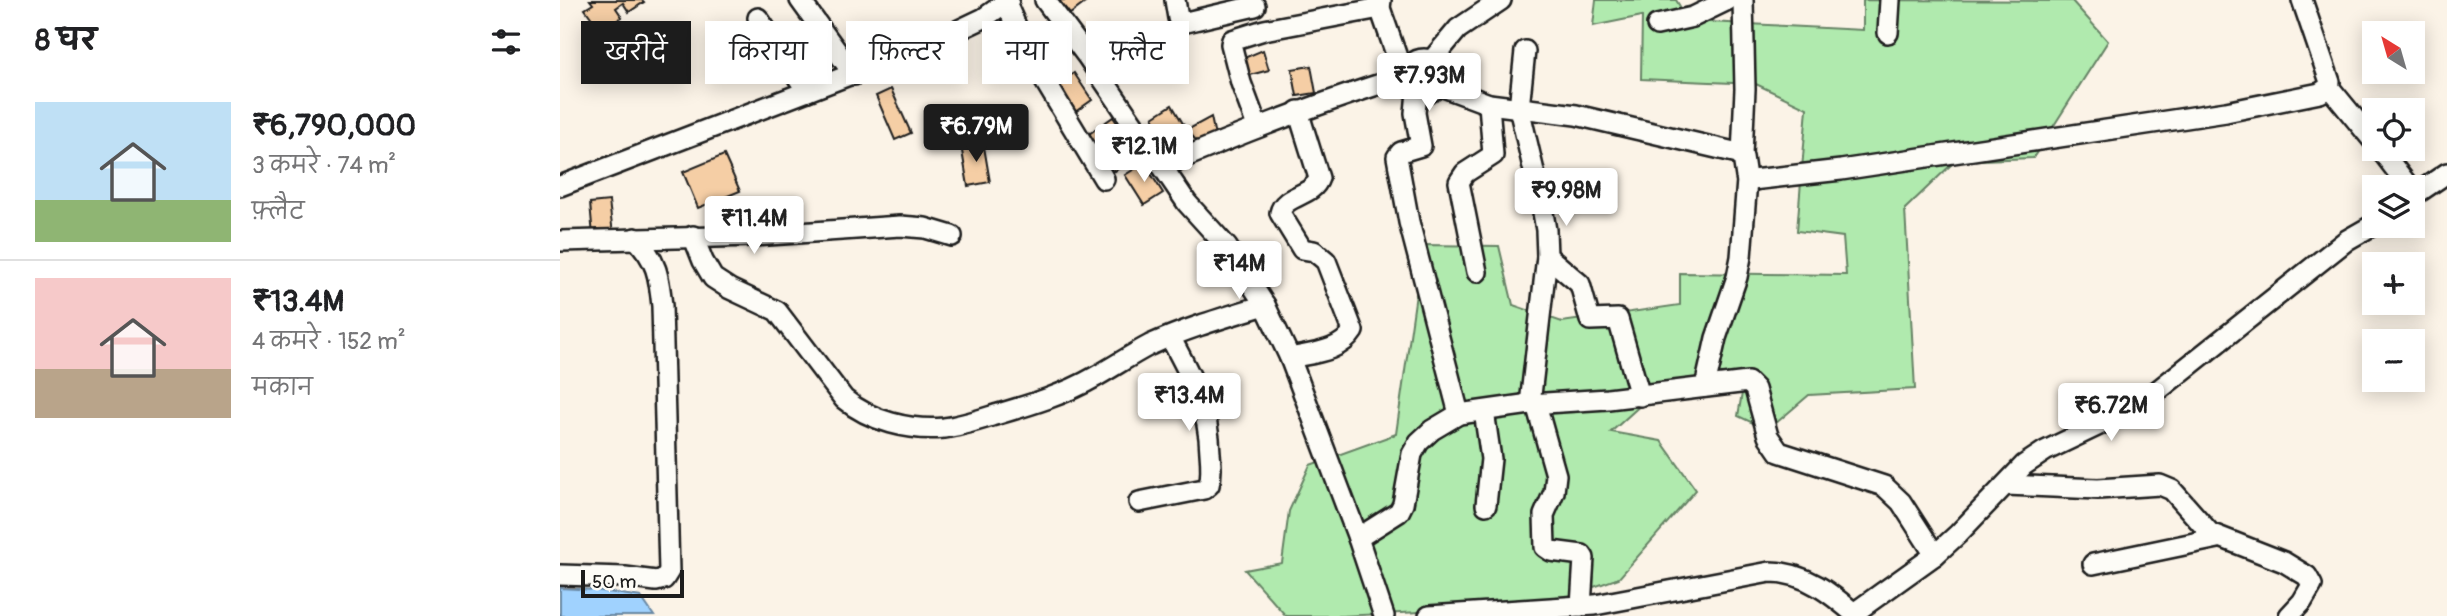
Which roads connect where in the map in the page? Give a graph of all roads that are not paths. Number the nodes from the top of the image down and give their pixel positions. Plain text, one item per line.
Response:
1 (800, 0) edge
2 (1045, 0) edge
3 (1175, 0) edge
4 (1501, 0) edge
5 (1728, 0) edge
6 (1742, 0) edge
7 (1890, 0) edge
8 (2302, 0) edge
9 (1007, 1) edge
10 (1254, 3) edge
11 (1380, 4) edge
12 (758, 18) dead end
13 (1657, 25) dead end
14 (968, 26) edge
15 (1264, 30) junction
16 (1888, 33) dead end
17 (1525, 51) dead end
18 (1432, 60) junction
19 (846, 64) edge
20 (846, 78) edge
21 (1410, 79) junction
22 (1438, 85) junction
23 (2329, 87) junction
24 (807, 92) junction
25 (1489, 104) junction
26 (1518, 108) junction
27 (1298, 111) junction
28 (1257, 126) junction
29 (2362, 127) edge
30 (1742, 155) junction
31 (2389, 161) edge
32 (1164, 166) junction
33 (2447, 173) edge
34 (2400, 175) edge
35 (1104, 179) dead end
36 (1747, 180) junction
37 (560, 186) edge
38 (2425, 188) edge
39 (2362, 231) edge
40 (693, 236) junction
41 (952, 236) dead end
42 (635, 238) junction
43 (560, 241) edge
44 (1547, 256) junction
45 (1477, 272) dead end
46 (1265, 305) junction
47 (1170, 337) junction
48 (1290, 358) junction
49 (1705, 387) junction
50 (1640, 396) junction
51 (1533, 404) junction
52 (1484, 411) junction
53 (1459, 414) junction
54 (2006, 485) junction
55 (1139, 502) dead end
56 (1486, 505) dead end
57 (1358, 538) junction
58 (2218, 538) junction
59 (1935, 555) junction
60 (2093, 564) dead end
61 (560, 575) edge
62 (1581, 606) junction
63 (1545, 613) edge
64 (1856, 615) edge
65 (1384, 616) edge
66 (1429, 616) edge
67 (2289, 616) edge

1 - 19 street
2 - 32 street
3 - 10 street
4 - 18 street
5 - 13 street
6 - 30 street
7 - 16 street
8 - 23 street
9 - 14 street
9 - 35 street
10 - 15 street
11 - 15 street
11 - 21 street
12 - 24 street
15 - 28 street
17 - 26 street
18 - 21 street
18 - 22 street
20 - 24 street
21 - 22 street
21 - 27 street
21 - 53 street
22 - 25 street
23 - 29 street
23 - 36 street
24 - 37 street
25 - 26 street
25 - 45 street
26 - 30 street
26 - 44 street
27 - 28 street
27 - 48 street
28 - 32 street
30 - 36 street
31 - 34 street
32 - 46 street
33 - 38 street
36 - 49 street
39 - 54 street
40 - 41 street
40 - 42 street
40 - 47 street
42 - 43 street
42 - 61 street
44 - 50 street
44 - 51 street
46 - 47 street
46 - 48 street
47 - 55 street
48 - 57 street
49 - 50 street
49 - 59 street
50 - 51 street
51 - 52 street
51 - 62 street
52 - 53 street
52 - 56 street
53 - 57 street
54 - 58 street
54 - 59 street
57 - 65 street
58 - 60 street
58 - 67 street
59 - 64 street
62 - 63 street
62 - 64 street
63 - 66 street

